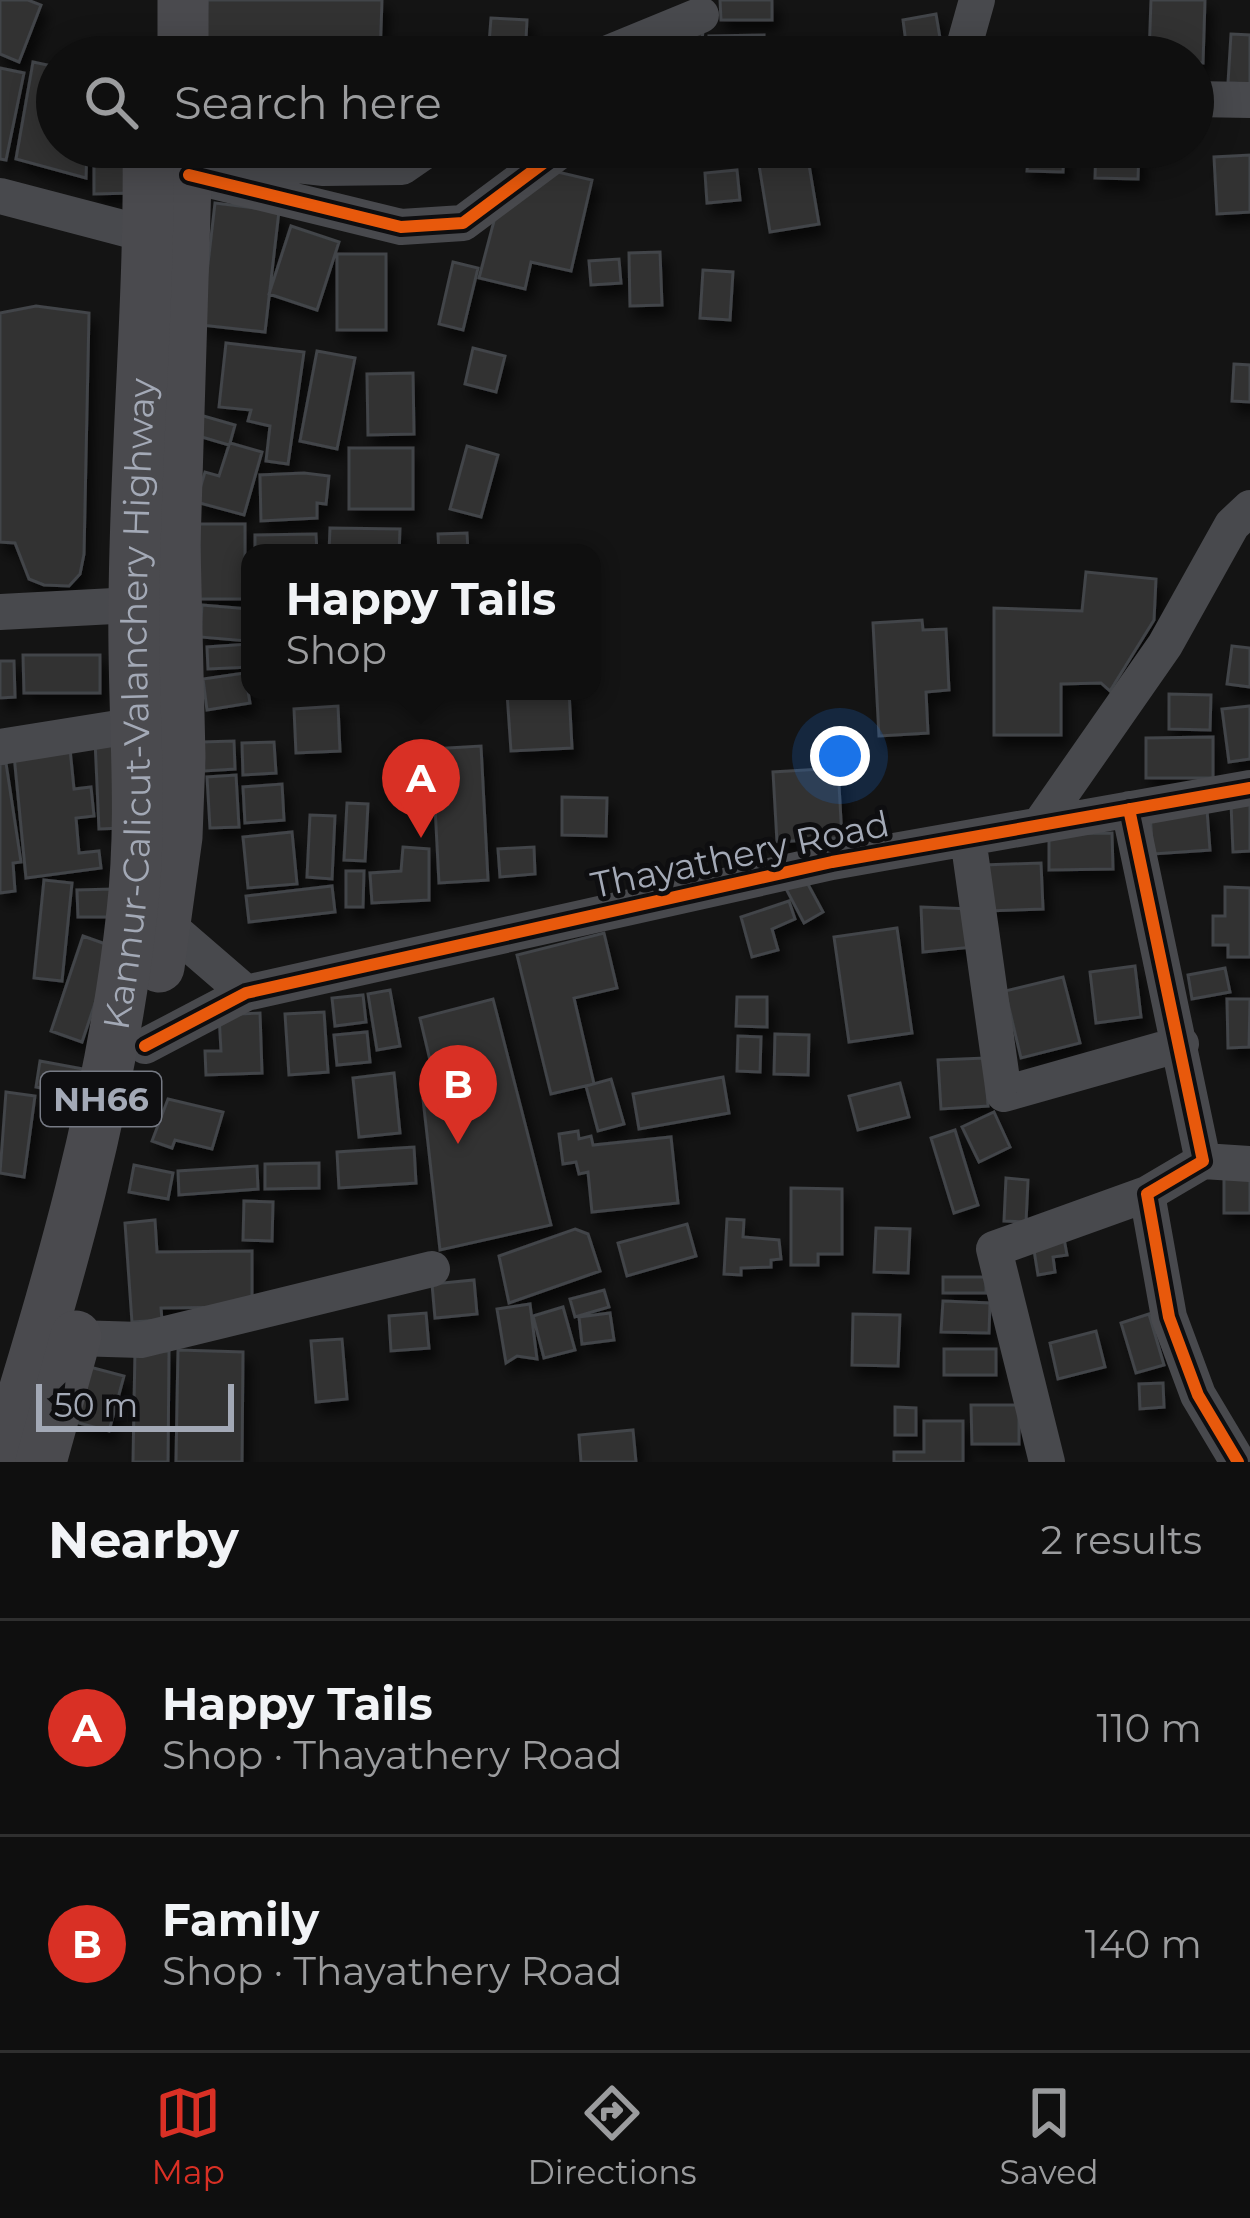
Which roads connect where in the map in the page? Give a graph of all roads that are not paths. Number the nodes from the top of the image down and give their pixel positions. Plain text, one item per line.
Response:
1 (151, 0) edge
2 (183, 0) edge
3 (977, 0) edge
4 (701, 16) dead end
5 (150, 36) edge
6 (183, 36) edge
7 (651, 36) edge
8 (967, 36) edge
9 (1214, 99) edge
10 (1250, 100) edge
11 (174, 168) edge
12 (178, 168) edge
13 (216, 168) edge
14 (537, 168) edge
15 (0, 196) edge
16 (149, 235) junction
17 (1250, 508) edge
18 (134, 605) junction
19 (0, 612) edge
20 (137, 725) junction
21 (0, 747) edge
22 (1250, 788) edge
23 (1130, 809) junction
24 (1040, 823) junction
25 (968, 838) junction
26 (149, 920) junction
27 (246, 993) junction
28 (1180, 1044) junction
29 (145, 1046) junction
30 (1203, 1161) junction
31 (1250, 1164) edge
32 (1147, 1194) junction
33 (432, 1269) dead end
34 (75, 1338) junction
35 (13, 1381) edge
36 (2, 1462) edge
37 (41, 1462) edge
38 (1047, 1462) edge
39 (1238, 1462) edge

1 - 5 highway
2 - 6 highway
3 - 8 street
4 - 7 street
9 - 10 street
11 - 16 highway, Kannur-Calicut-Valanchery Highway / NH66
12 - 26 highway, Kannur-Calicut-Valanchery Highway / NH66
13 - 14 street
15 - 16 street
16 - 18 highway, Kannur-Calicut-Valanchery Highway / NH66
17 - 24 street
18 - 19 street
18 - 20 highway, Kannur-Calicut-Valanchery Highway / NH66
20 - 21 street
20 - 26 highway, Kannur-Calicut-Valanchery Highway / NH66
22 - 23 street, Thayathery Road
23 - 24 street, Thayathery Road
23 - 28 street
24 - 25 street, Thayathery Road
25 - 27 street, Thayathery Road
25 - 28 street
26 - 27 street
26 - 29 highway, Kannur-Calicut-Valanchery Highway / NH66
26 - 35 highway, Kannur-Calicut-Valanchery Highway / NH66
27 - 29 street, Thayathery Road
28 - 30 street
29 - 34 highway, Kannur-Calicut-Valanchery Highway / NH66
30 - 31 street
30 - 32 street
32 - 38 street
32 - 39 street
33 - 34 street
34 - 37 highway, Kannur-Calicut-Valanchery Highway / NH66
35 - 36 highway, Kannur-Calicut-Valanchery Highway / NH66

